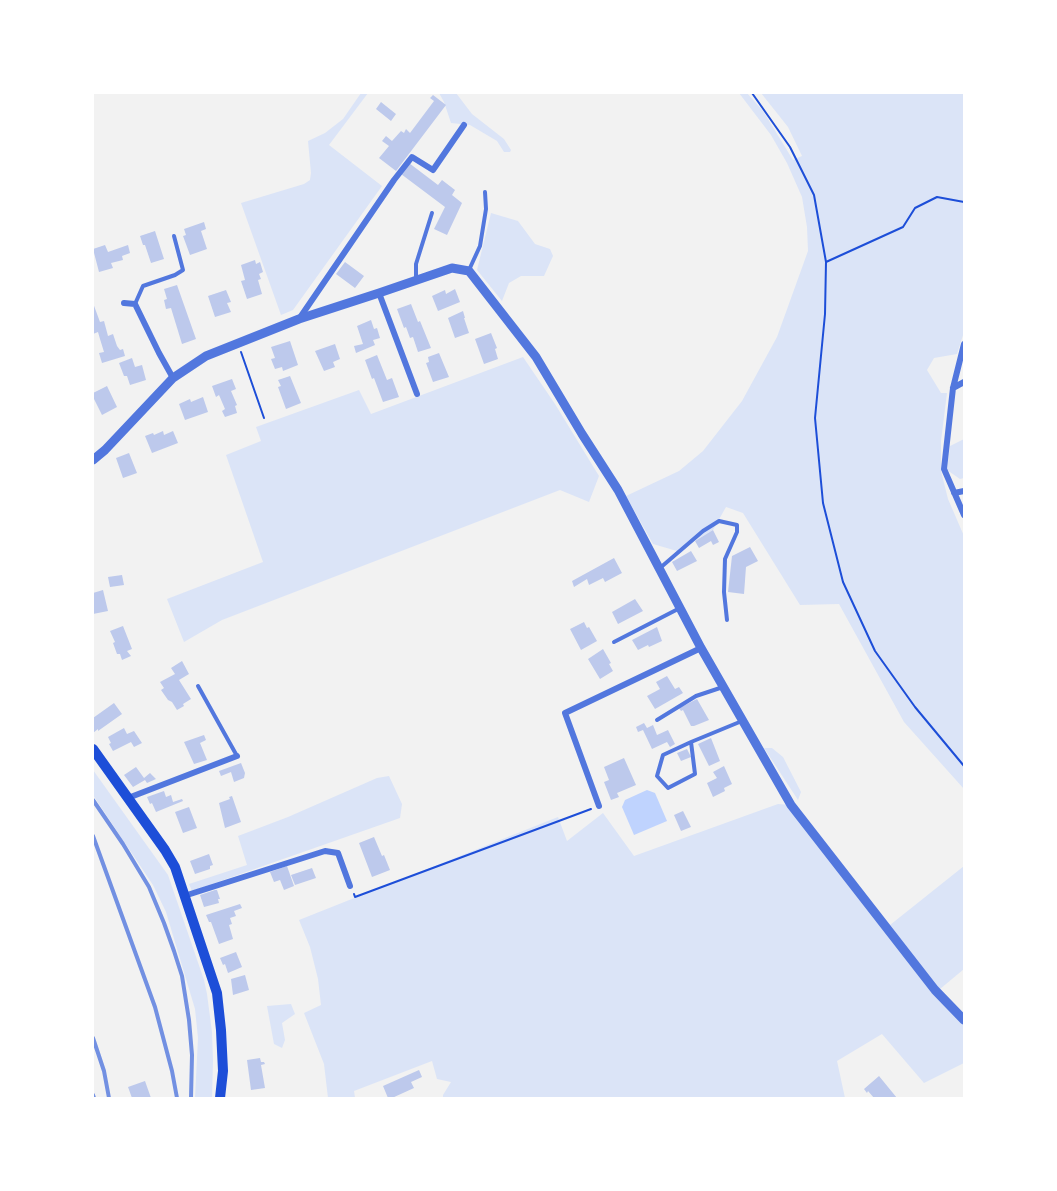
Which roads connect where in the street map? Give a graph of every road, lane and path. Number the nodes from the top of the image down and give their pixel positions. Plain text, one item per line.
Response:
1 (752, 93) edge
2 (464, 125) dead end
3 (485, 192) dead end
4 (964, 202) edge
5 (432, 213) dead end
6 (174, 236) dead end
7 (826, 262) junction
8 (469, 271) junction
9 (416, 280) junction
10 (379, 293) junction
11 (124, 303) dead end
12 (135, 304) junction
13 (299, 320) junction
14 (238, 343) junction
15 (964, 344) edge
16 (173, 378) junction
17 (964, 382) edge
18 (953, 388) junction
19 (417, 394) dead end
20 (264, 418) dead end
21 (93, 460) edge
22 (964, 491) edge
23 (954, 493) junction
24 (964, 515) edge
25 (659, 568) junction
26 (680, 608) junction
27 (727, 620) dead end
28 (615, 642) dead end
29 (701, 648) junction
30 (198, 686) dead end
31 (723, 687) junction
32 (657, 720) dead end
33 (742, 720) junction
34 (691, 742) junction
35 (93, 749) edge
36 (237, 756) joint
37 (964, 766) edge
38 (128, 798) junction
39 (599, 806) joint
40 (350, 886) joint
41 (184, 896) junction
42 (964, 1020) edge
43 (220, 1098) edge

1 - 7 path
2 - 13 street
3 - 8 lane
4 - 7 path
5 - 9 lane
6 - 12 lane
7 - 37 path
8 - 9 street
8 - 25 street
9 - 10 street
10 - 13 street
10 - 19 street
11 - 12 street
12 - 16 street
13 - 14 street
14 - 16 street
14 - 20 path
15 - 18 street
16 - 21 street
17 - 18 street
18 - 23 street
22 - 23 street
23 - 24 street
25 - 26 street
25 - 27 lane
26 - 28 lane
26 - 29 street
29 - 31 street
29 - 39 street
30 - 36 lane
31 - 32 lane
31 - 33 street
33 - 34 lane
33 - 42 street
34 - 34 lane
35 - 38 main road
36 - 38 street
38 - 41 main road
39 - 40 path
40 - 41 street
41 - 43 main road

